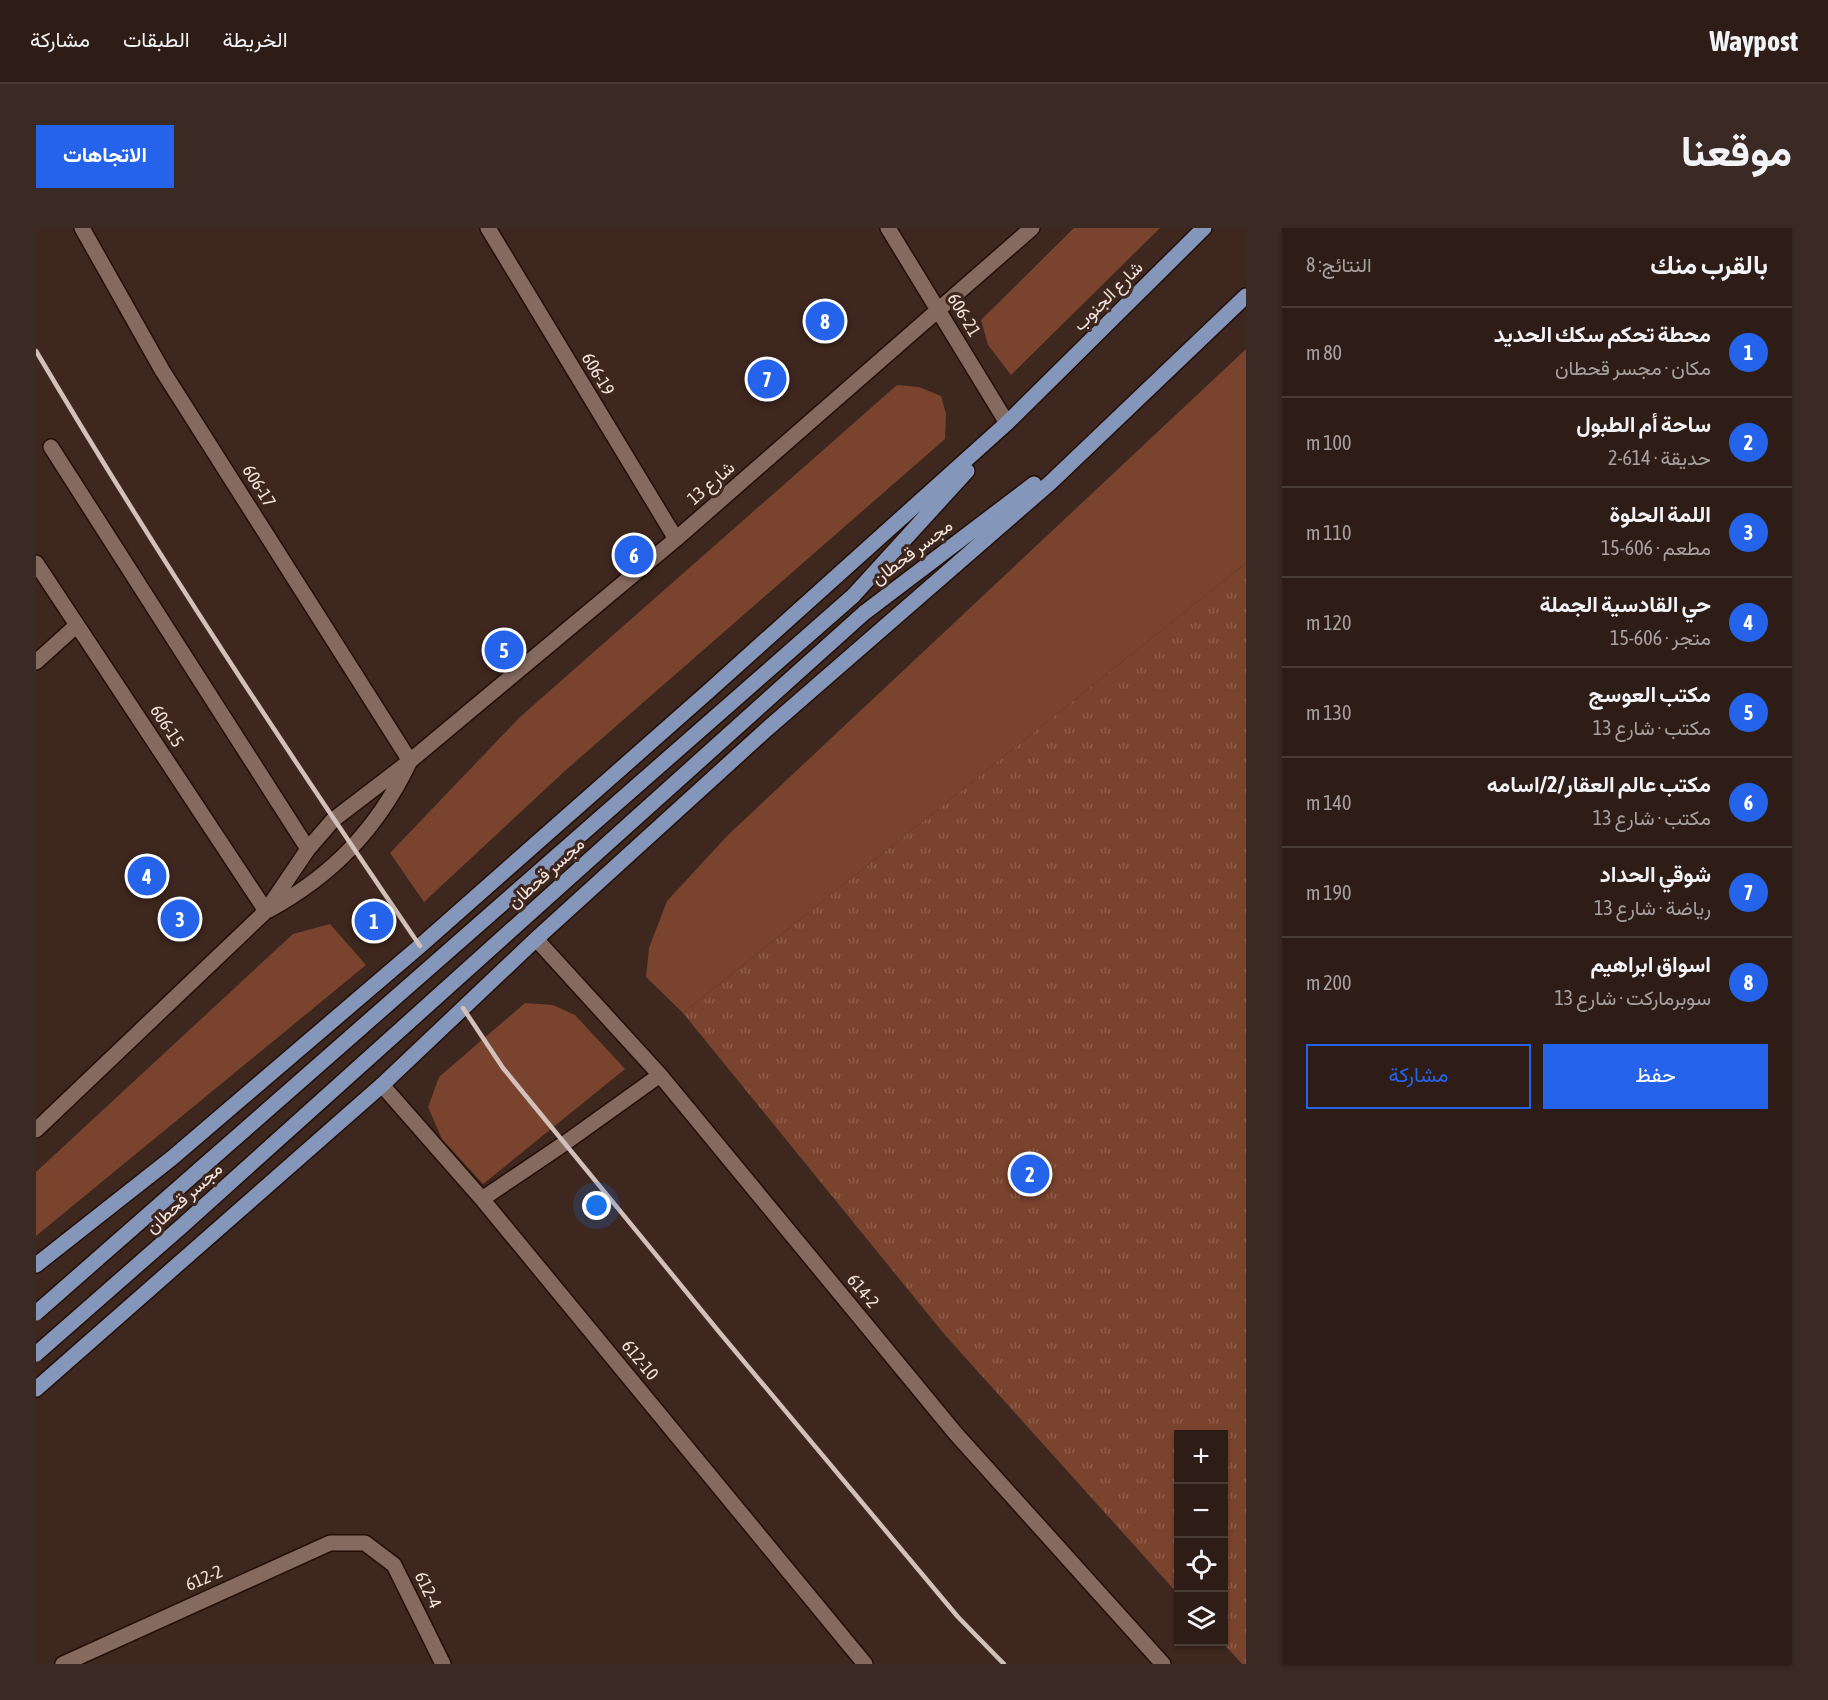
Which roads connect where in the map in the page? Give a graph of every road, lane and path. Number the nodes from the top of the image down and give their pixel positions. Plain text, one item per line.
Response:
1 (82, 228) edge
2 (488, 228) edge
3 (888, 228) edge
4 (1032, 228) edge
5 (1204, 228) edge
6 (1246, 296) edge
7 (939, 311) junction
8 (1040, 392) junction
9 (1007, 423) junction
10 (1095, 438) junction
11 (51, 447) dead end
12 (676, 539) junction
13 (36, 563) edge
14 (77, 625) junction
15 (36, 662) edge
16 (410, 761) junction
17 (308, 849) junction
18 (266, 911) junction
19 (536, 939) junction
20 (660, 1076) junction
21 (381, 1085) junction
22 (36, 1130) edge
23 (482, 1199) junction
24 (36, 1265) edge
25 (36, 1313) edge
26 (36, 1354) edge
27 (36, 1389) edge
28 (365, 1543) joint
29 (63, 1664) edge
30 (443, 1664) edge
31 (865, 1664) edge
32 (1163, 1664) edge

1 - 16 street, 606-17
2 - 12 street, 606-19
3 - 7 street, 606-21
4 - 7 street, شارع 13
5 - 8 main road, شارع الجنوب
6 - 10 main road
7 - 9 street, 606-21
7 - 12 street, شارع 13
8 - 9 main road
8 - 25 main road, مجسر قحطان, bridge
9 - 24 main road
10 - 19 main road
10 - 26 main road, مجسر قحطان, bridge
11 - 17 street
12 - 16 street, شارع 13
13 - 14 street, 606-15
14 - 15 street
14 - 18 street, 606-15
16 - 17 street, شارع 13
16 - 18 street
17 - 18 street, شارع 13
18 - 22 street
19 - 20 street, 614-2
19 - 21 main road
20 - 23 street
20 - 32 street, 614-2
21 - 23 street, 612-10
21 - 27 main road
23 - 31 street, 612-10
28 - 29 street, 612-2
28 - 30 street, 612-4

